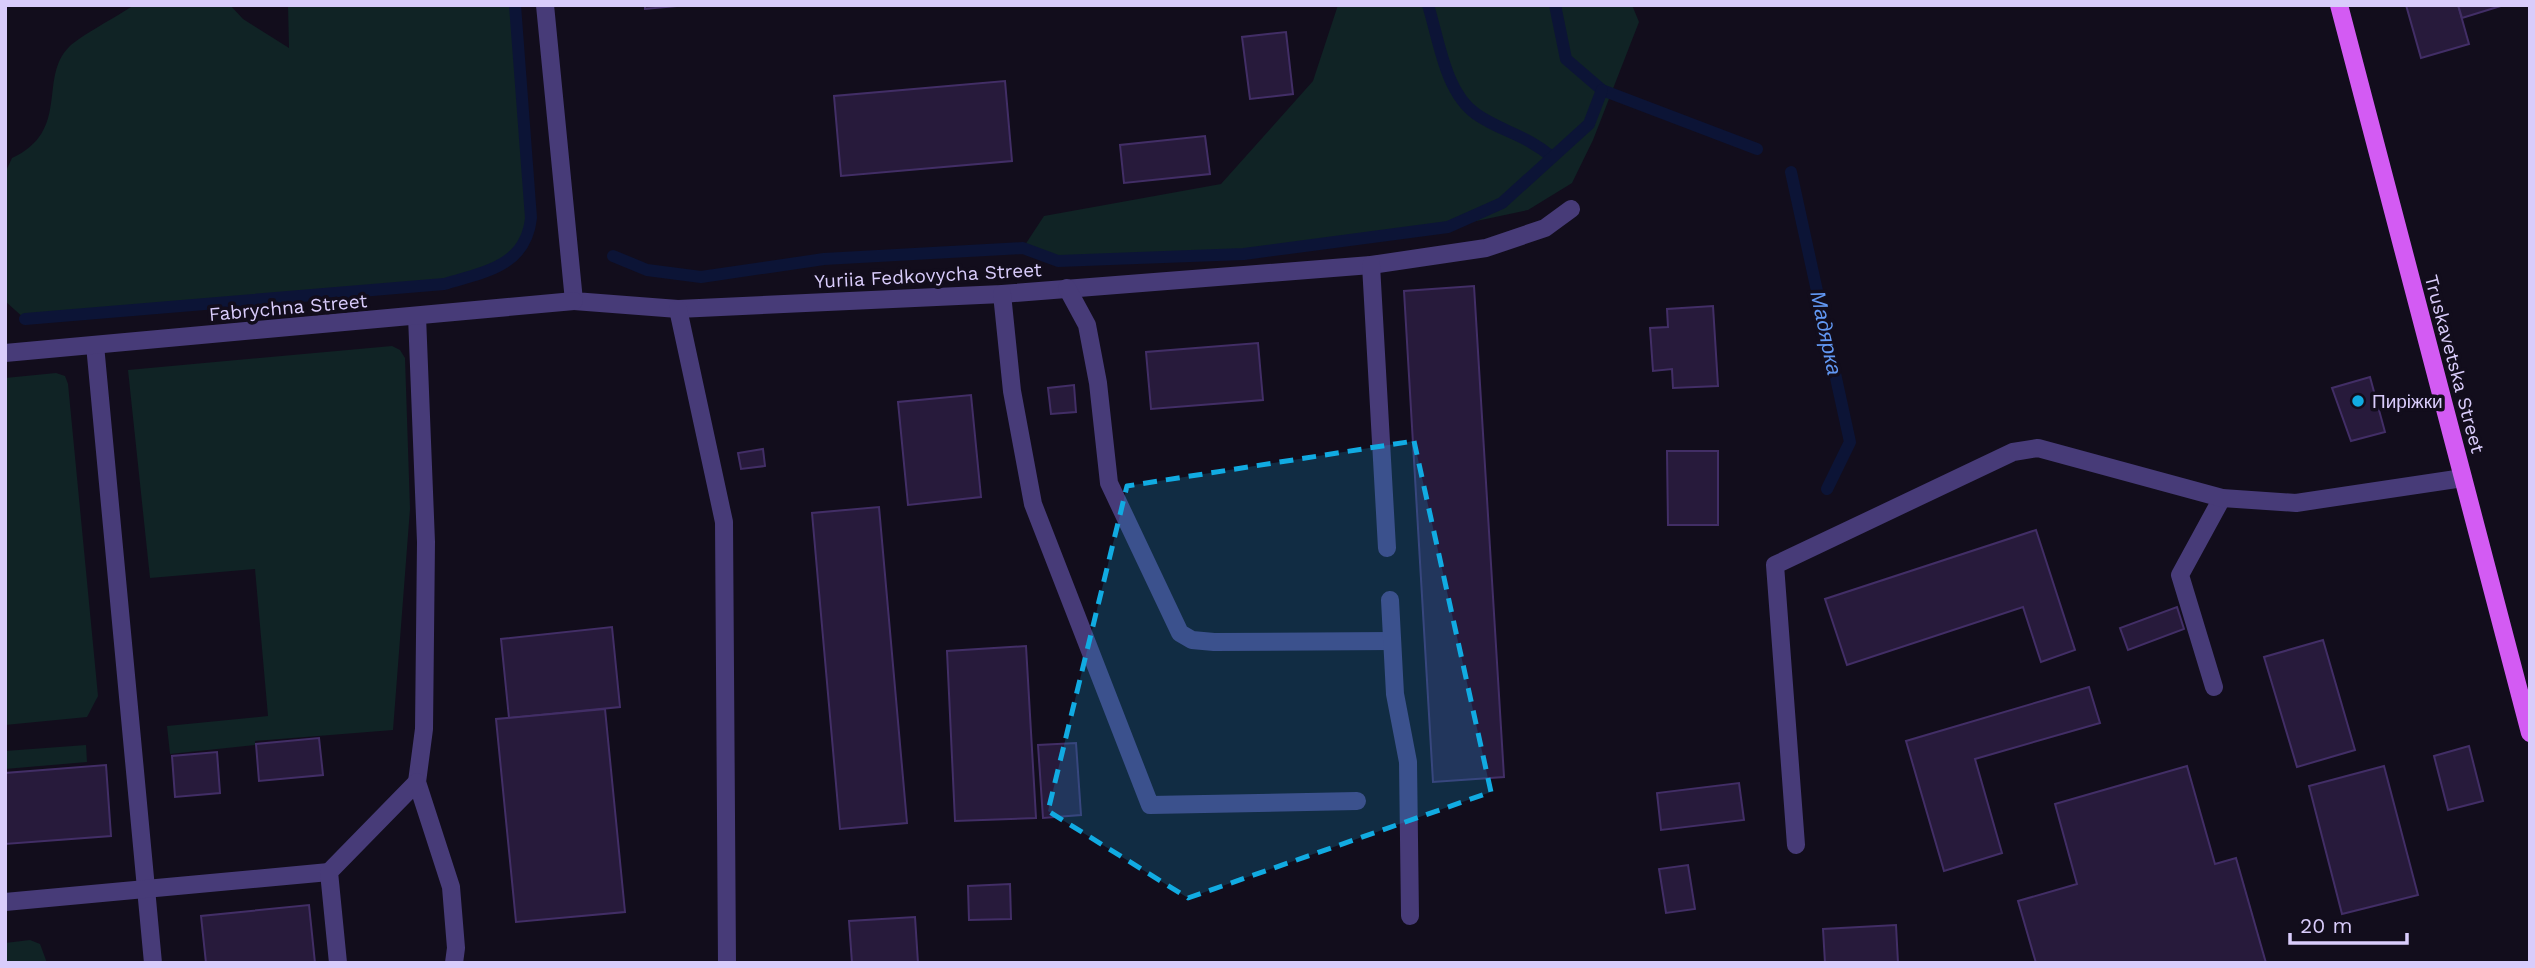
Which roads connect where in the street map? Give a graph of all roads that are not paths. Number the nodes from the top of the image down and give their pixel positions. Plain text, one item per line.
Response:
1 (545, 5) edge
2 (2339, 5) edge
3 (1571, 209) dead end
4 (1371, 265) junction
5 (1067, 288) junction
6 (1002, 294) junction
7 (574, 301) junction
8 (678, 310) junction
9 (417, 316) junction
10 (95, 345) junction
11 (5, 353) edge
12 (2463, 478) junction
13 (2222, 498) junction
14 (1387, 548) dead end
15 (1390, 600) dead end
16 (1392, 641) junction
17 (2214, 687) dead end
18 (2530, 733) edge
19 (417, 782) junction
20 (1357, 801) dead end
21 (1796, 845) dead end
22 (329, 872) junction
23 (146, 889) junction
24 (5, 902) edge
25 (1410, 916) dead end
26 (153, 963) edge
27 (338, 963) edge
28 (454, 963) edge
29 (727, 963) edge

1 - 7 street
2 - 12 main road, Truskavetska Street
3 - 4 street, Yuriia Fedkovycha Street
4 - 5 street, Yuriia Fedkovycha Street
4 - 14 street
5 - 6 street, Yuriia Fedkovycha Street
5 - 16 street
6 - 8 street, Yuriia Fedkovycha Street
6 - 20 street
7 - 8 street, Yuriia Fedkovycha Street
7 - 9 street, Fabrychna Street
8 - 29 street
9 - 10 street, Fabrychna Street
9 - 19 street
10 - 11 street, Fabrychna Street
10 - 23 street
12 - 13 street
12 - 18 main road, Truskavetska Street
13 - 17 street
13 - 21 street
15 - 16 street
16 - 25 street
19 - 22 street
19 - 28 street
22 - 23 street
22 - 27 street
23 - 24 street
23 - 26 street

